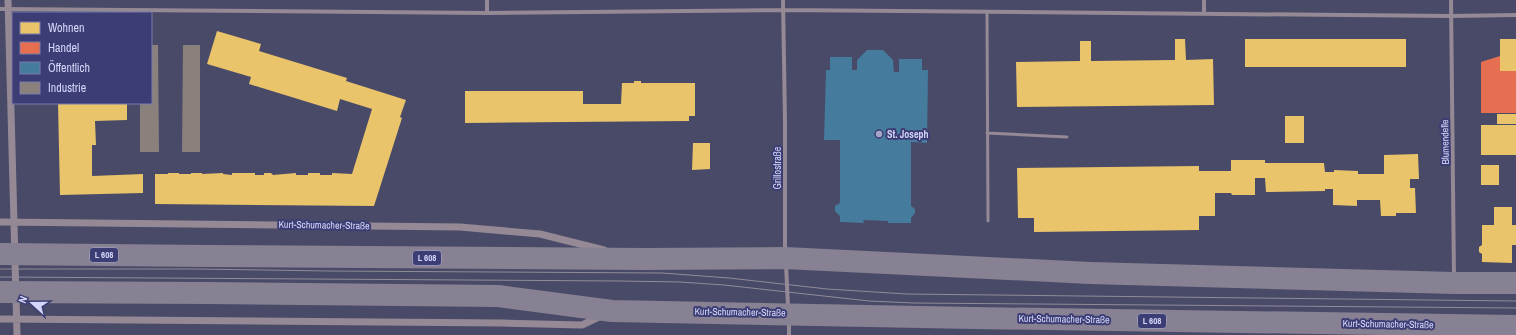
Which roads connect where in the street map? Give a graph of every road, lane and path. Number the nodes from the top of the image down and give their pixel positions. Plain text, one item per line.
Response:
1 (8, 0) edge
2 (487, 0) edge
3 (783, 0) edge
4 (1204, 0) edge
5 (1451, 0) edge
6 (8, 8) junction
7 (0, 9) edge
8 (783, 10) junction
9 (987, 12) junction
10 (487, 13) junction
11 (1204, 14) junction
12 (1516, 15) edge
13 (1451, 16) junction
14 (987, 133) junction
15 (1067, 136) dead end
16 (988, 221) dead end
17 (0, 222) edge
18 (14, 222) junction
19 (0, 254) edge
20 (785, 258) junction
21 (645, 259) junction
22 (1454, 283) junction
23 (1516, 283) edge
24 (0, 292) edge
25 (612, 310) junction
26 (789, 313) junction
27 (0, 318) edge
28 (16, 318) junction
29 (1516, 326) edge
30 (16, 335) edge
31 (789, 335) edge

1 - 6 street
2 - 10 street
3 - 8 street, Grillostraße
4 - 11 street
5 - 13 street, Blumendelle
6 - 7 street
6 - 10 street
6 - 18 street
8 - 9 street
8 - 10 street
8 - 20 street, Grillostraße
9 - 11 street
9 - 14 lane
11 - 13 street
12 - 13 street
13 - 22 street, Blumendelle
14 - 15 lane
14 - 16 lane
17 - 18 street, Kurt-Schumacher-Straße
18 - 21 street, Kurt-Schumacher-Straße
18 - 28 street
19 - 21 main road, Kurt-Schumacher-Straße / L 608, bridge
20 - 21 main road, Kurt-Schumacher-Straße / L 608
20 - 22 main road, Kurt-Schumacher-Straße / L 608
20 - 26 street, Grillostraße
22 - 23 main road, Kurt-Schumacher-Straße / L 608
24 - 25 main road, Kurt-Schumacher-Straße / L 608, bridge
25 - 26 main road, Kurt-Schumacher-Straße / L 608
25 - 28 street, Kurt-Schumacher-Straße
26 - 29 main road, Kurt-Schumacher-Straße / L 608
26 - 31 street, Grillostraße
27 - 28 street, Kurt-Schumacher-Straße
28 - 30 street

